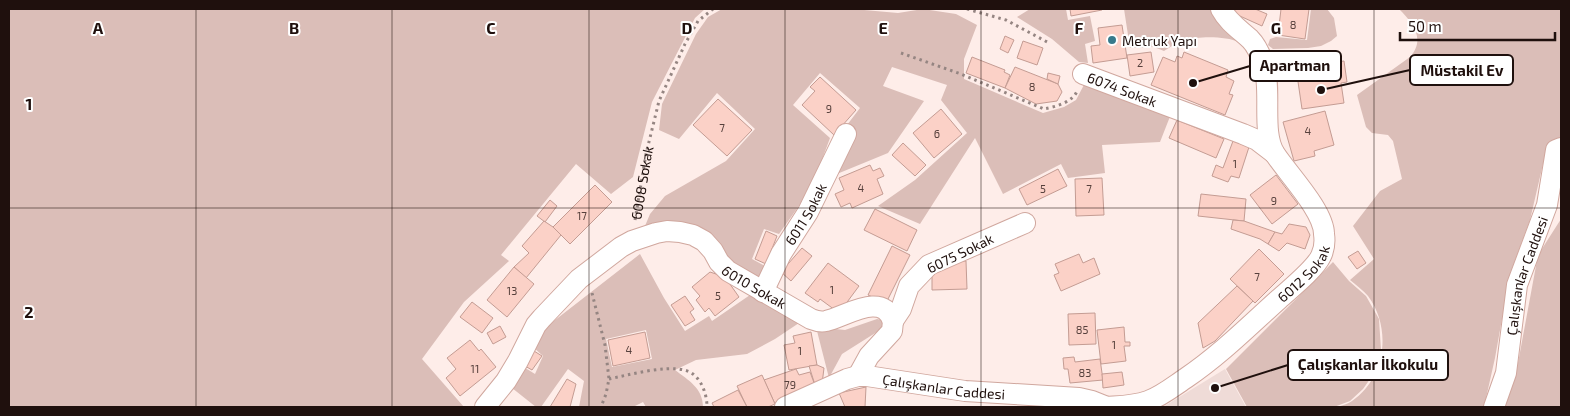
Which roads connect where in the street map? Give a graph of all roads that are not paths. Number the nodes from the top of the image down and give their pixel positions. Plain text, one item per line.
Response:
1 (1221, 9) edge
2 (1082, 74) road end
3 (846, 134) dead end
4 (1561, 148) edge
5 (1274, 152) junction
6 (1025, 223) dead end
7 (763, 292) junction
8 (893, 321) junction
9 (858, 376) junction
10 (485, 407) edge
11 (785, 407) edge
12 (1107, 407) edge
13 (1494, 407) edge

1 - 5 street, 6012 Sokak
2 - 5 street, 6074 Sokak
3 - 7 street, 6011 Sokak
4 - 13 street, Çalışkanlar Caddesi
5 - 12 street, 6012 Sokak
6 - 8 street, 6075 Sokak
7 - 8 street, 6010 Sokak
7 - 10 street, 6010 Sokak
8 - 9 street, 6075 Sokak
9 - 11 street, Çalışkanlar Caddesi
9 - 12 street, Çalışkanlar Caddesi

